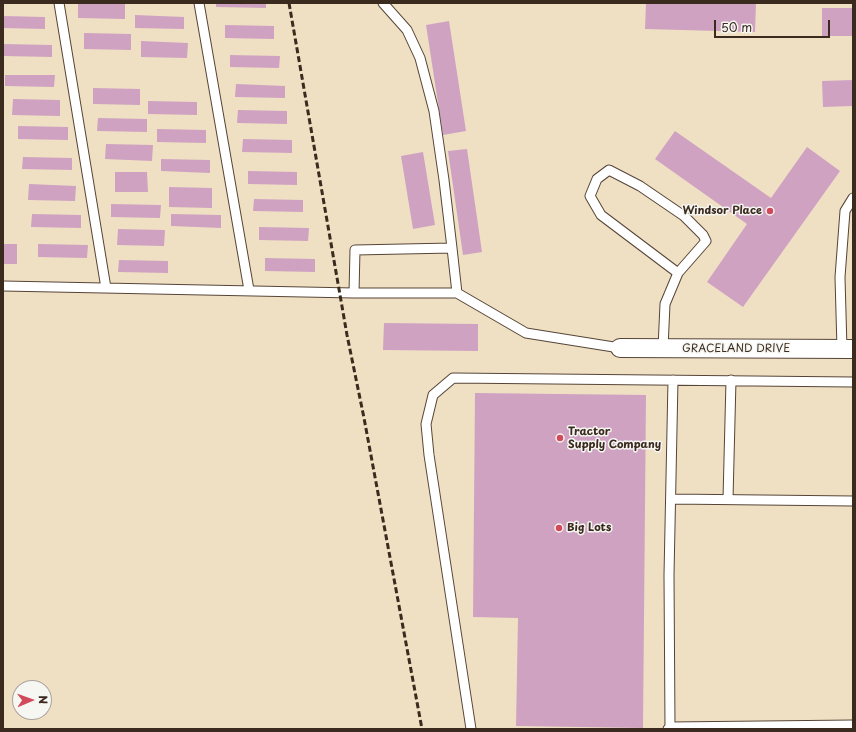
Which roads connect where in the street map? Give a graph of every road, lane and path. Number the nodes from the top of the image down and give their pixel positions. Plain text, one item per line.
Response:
1 (58, 3) edge
2 (199, 3) edge
3 (383, 3) edge
4 (853, 198) edge
5 (452, 248) junction
6 (678, 273) junction
7 (3, 286) edge
8 (106, 288) junction
9 (249, 290) junction
10 (354, 293) junction
11 (457, 293) junction
12 (620, 348) joint
13 (663, 348) junction
14 (848, 349) edge
15 (673, 380) junction
16 (731, 380) junction
17 (853, 382) edge
18 (671, 499) junction
19 (728, 499) junction
20 (853, 501) edge
21 (853, 725) edge
22 (669, 728) edge
23 (471, 729) edge

1 - 8 lane
2 - 9 lane
3 - 5 lane
4 - 14 lane
5 - 10 lane
5 - 11 lane
6 - 6 lane
6 - 13 lane
7 - 8 lane
8 - 9 lane
9 - 10 lane
10 - 11 lane
11 - 12 lane
12 - 13 street, GRACELAND DRIVE
13 - 14 street, GRACELAND DRIVE
15 - 16 lane
15 - 18 lane
15 - 23 lane
16 - 17 lane
16 - 19 lane
18 - 19 lane
18 - 22 lane
19 - 20 lane
21 - 22 lane

